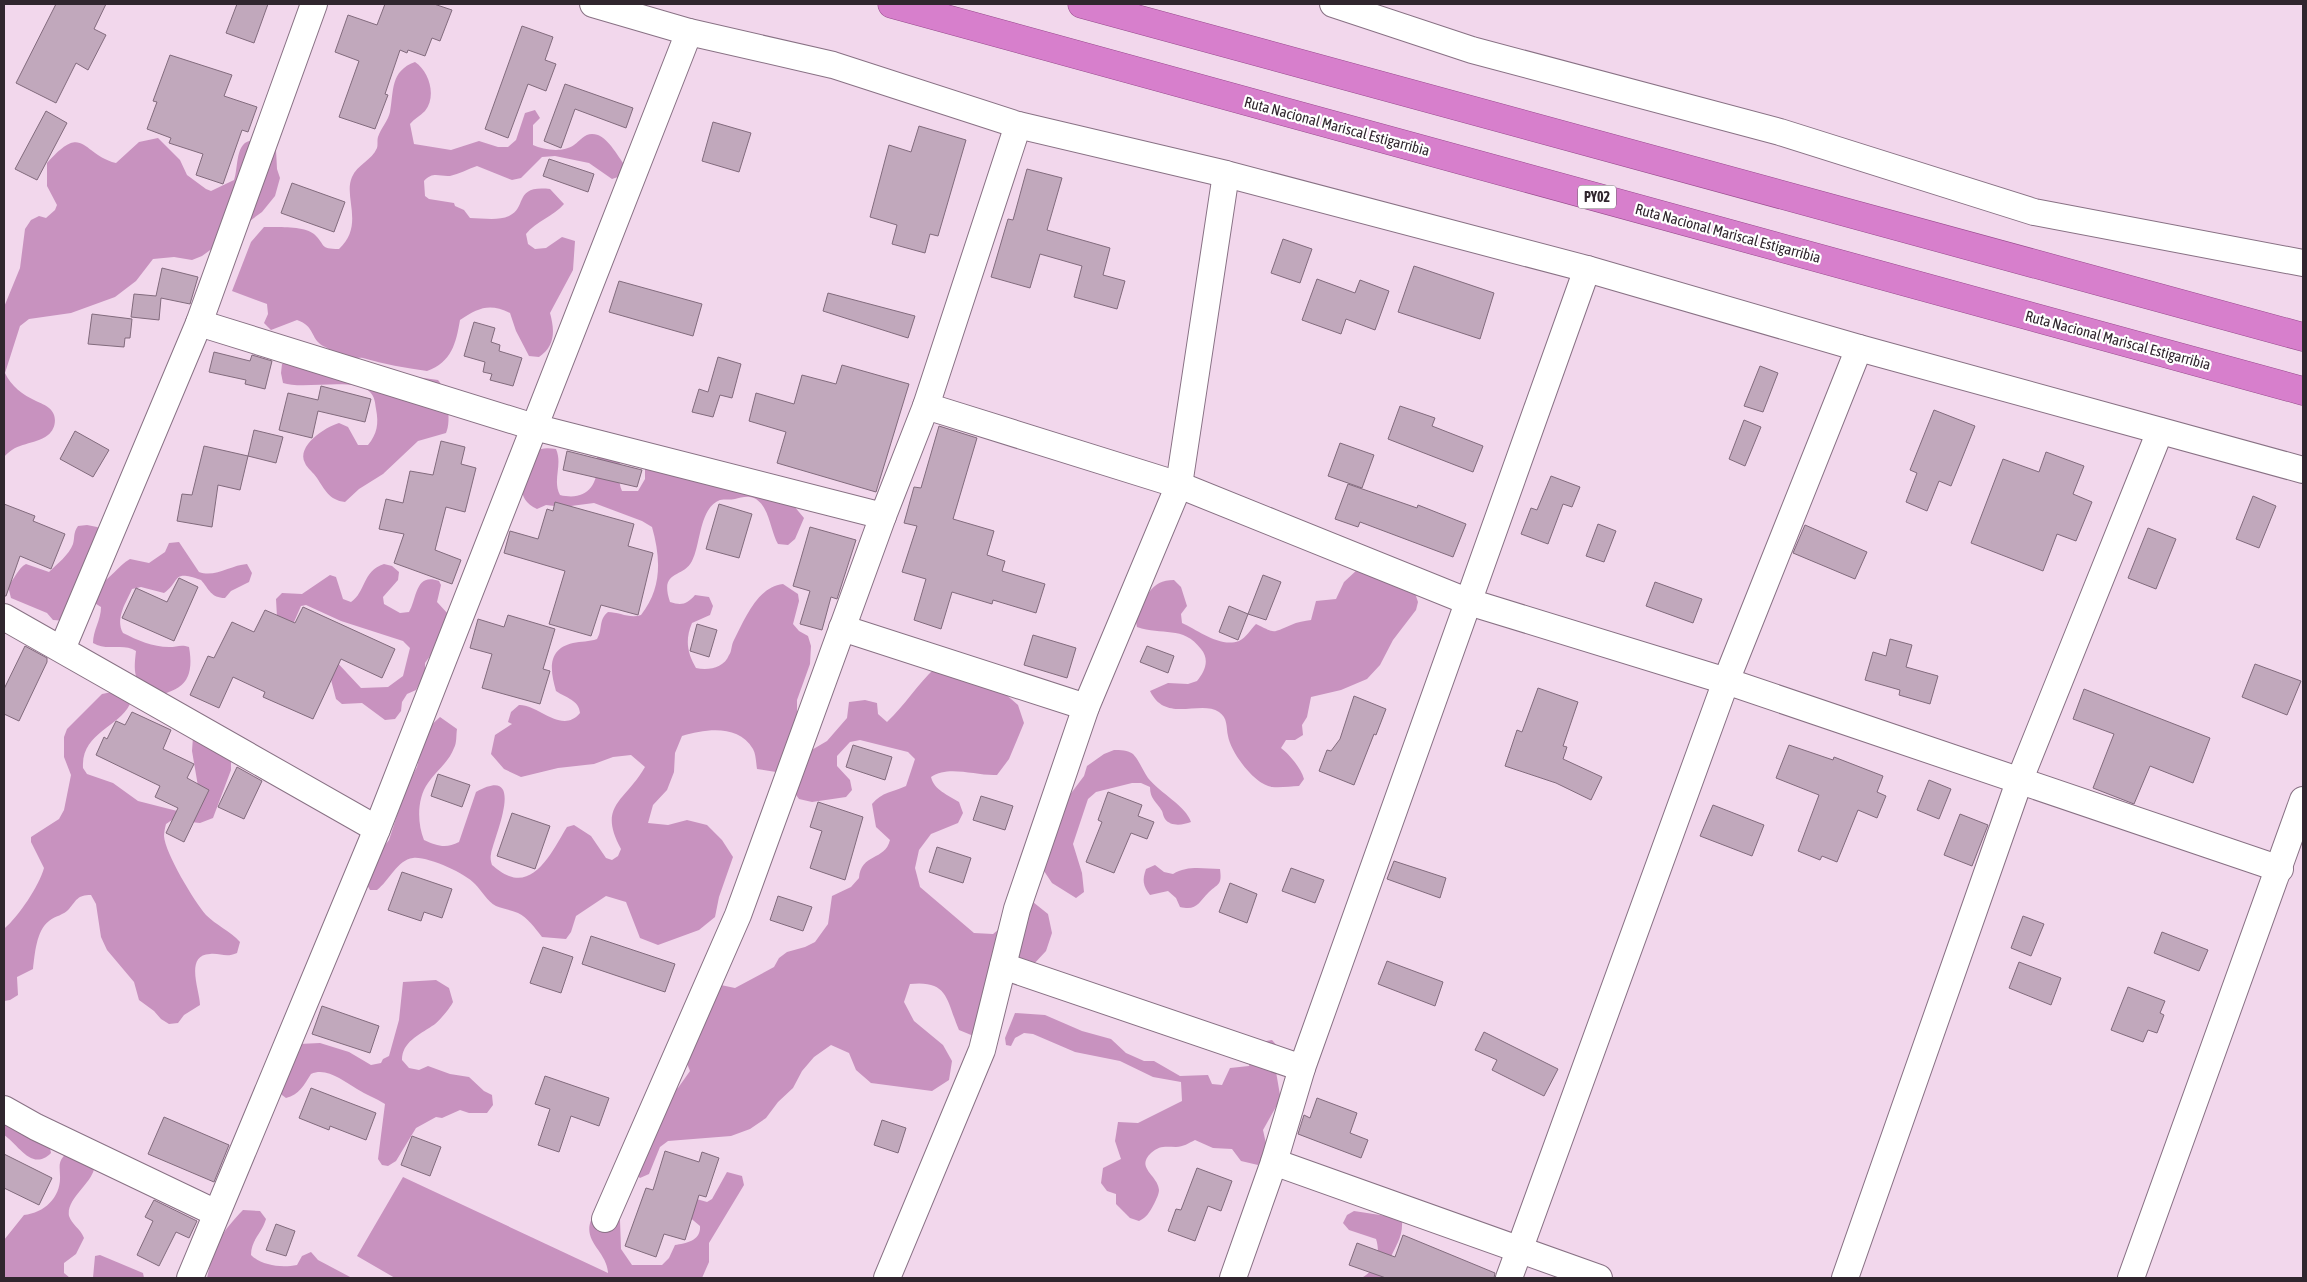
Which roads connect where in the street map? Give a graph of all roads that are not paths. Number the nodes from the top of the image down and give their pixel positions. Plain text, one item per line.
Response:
1 (314, 4) edge
2 (593, 4) edge
3 (892, 4) edge
4 (1082, 4) edge
5 (1334, 4) edge
6 (689, 32) junction
7 (1018, 125) junction
8 (1226, 174) junction
9 (2303, 263) edge
10 (1587, 269) junction
11 (200, 323) junction
12 (2303, 337) edge
13 (1859, 348) junction
14 (2303, 391) edge
15 (926, 406) junction
16 (534, 427) junction
17 (2160, 431) junction
18 (2303, 470) edge
19 (1178, 485) junction
20 (883, 516) junction
21 (1469, 602) junction
22 (4, 617) edge
23 (842, 628) junction
24 (62, 648) junction
25 (1726, 681) junction
26 (1086, 707) junction
27 (2020, 779) junction
28 (2303, 800) edge
29 (377, 829) junction
30 (2280, 869) junction
31 (1003, 966) junction
32 (1302, 1068) junction
33 (4, 1109) edge
34 (1274, 1162) junction
35 (216, 1213) junction
36 (605, 1219) dead end
37 (1519, 1250) junction
38 (190, 1278) edge
39 (887, 1278) edge
40 (1233, 1278) edge
41 (1509, 1278) edge
42 (1599, 1278) edge
43 (1845, 1278) edge
44 (2131, 1278) edge

1 - 11 street
2 - 6 street
3 - 14 highway, Ruta Nacional Mariscal Estigarribia / PY02
4 - 12 highway
5 - 9 street
6 - 7 street
6 - 16 street
7 - 8 street
7 - 15 street
8 - 10 street
8 - 19 street
10 - 13 street
10 - 21 street
11 - 16 street
11 - 24 street
13 - 17 street
13 - 25 street
15 - 19 street
15 - 20 street
16 - 20 street
16 - 29 street
17 - 18 street
17 - 27 street
19 - 21 street
19 - 26 street
20 - 23 street
21 - 25 street
21 - 32 street
22 - 24 street
23 - 26 street
23 - 36 street
24 - 29 street
25 - 27 street
25 - 37 street
26 - 31 street
27 - 30 street
27 - 43 street
28 - 30 street
29 - 35 street
30 - 44 street
31 - 32 street
31 - 39 street
32 - 34 street
33 - 35 street
34 - 37 street
34 - 40 street
35 - 38 street
37 - 41 street
37 - 42 street

